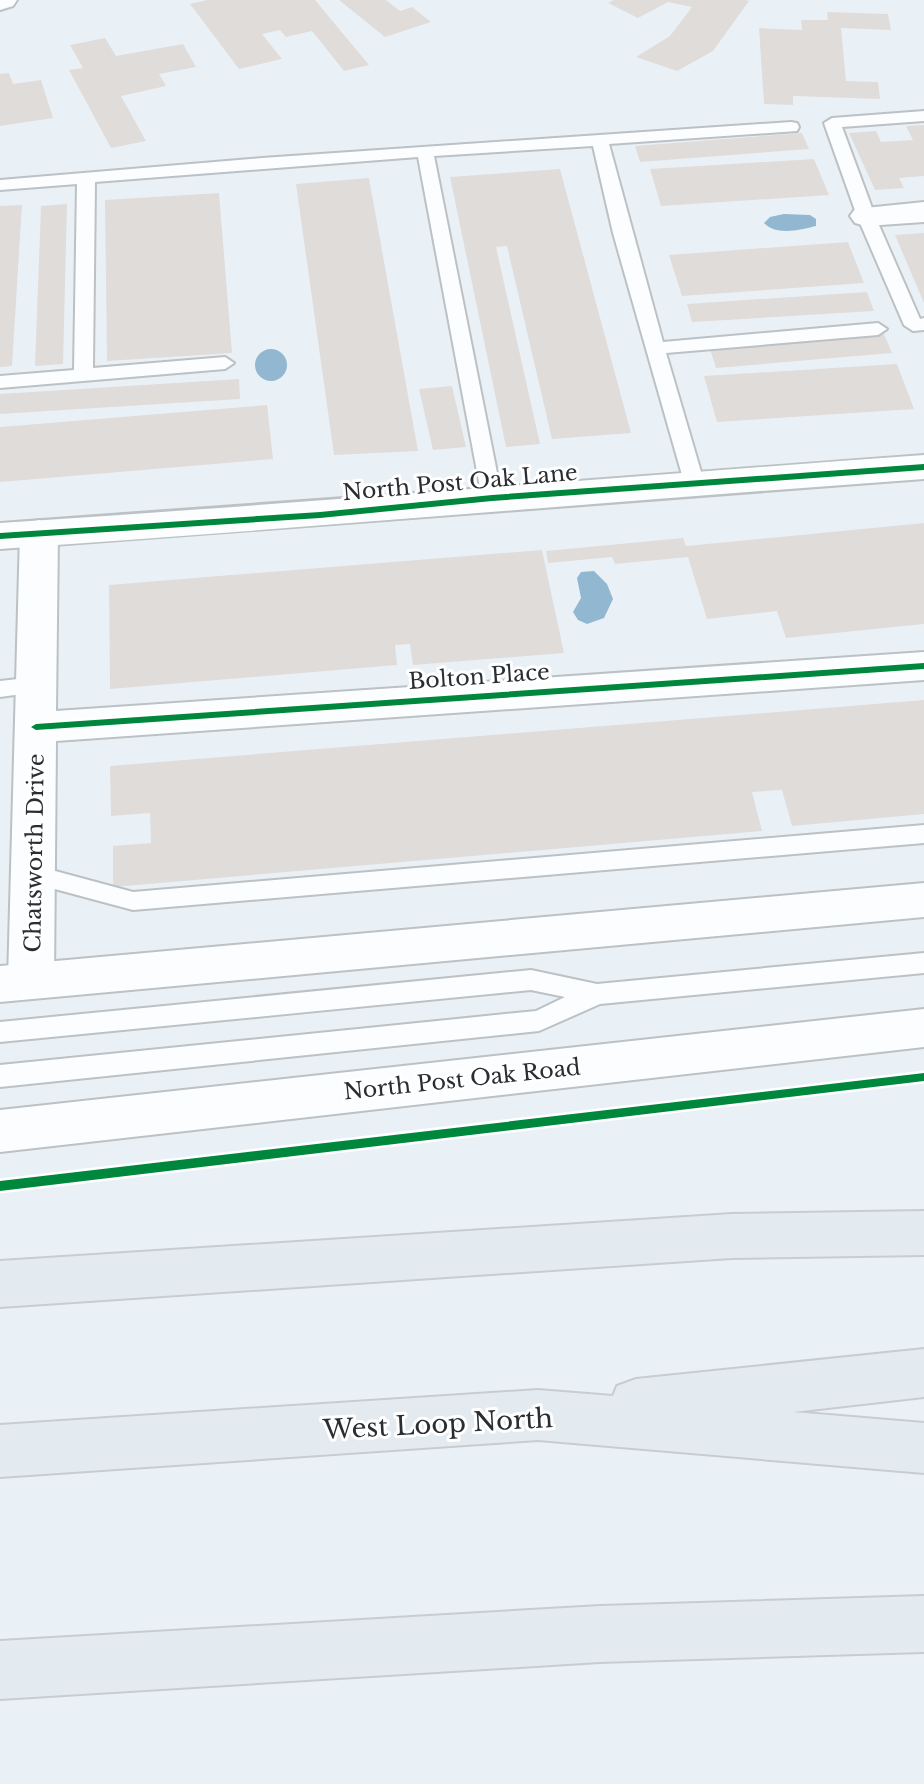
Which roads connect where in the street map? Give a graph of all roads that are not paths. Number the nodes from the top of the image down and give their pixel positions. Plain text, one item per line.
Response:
1 (924, 116) edge
2 (791, 127) dead end
3 (600, 141) junction
4 (425, 152) junction
5 (86, 178) junction
6 (0, 185) edge
7 (924, 212) edge
8 (866, 216) junction
9 (924, 324) edge
10 (878, 329) dead end
11 (657, 348) junction
12 (225, 363) dead end
13 (83, 374) junction
14 (0, 382) edge
15 (924, 467) edge
16 (694, 482) junction
17 (492, 498) junction
18 (20, 535) edge
19 (924, 666) edge
20 (18, 687) edge
21 (36, 727) junction
22 (924, 834) edge
23 (33, 874) junction
24 (924, 900) edge
25 (924, 963) edge
26 (16, 983) edge
27 (597, 994) junction
28 (924, 1028) edge
29 (0, 1032) edge
30 (0, 1076) edge
31 (0, 1131) edge
32 (924, 1233) edge
33 (0, 1284) edge
34 (924, 1373) edge
35 (538, 1415) junction
36 (924, 1448) edge
37 (0, 1451) edge
38 (924, 1624) edge
39 (0, 1670) edge

1 - 8 lane
2 - 3 lane
3 - 4 lane
3 - 11 lane
4 - 5 lane
4 - 17 lane
5 - 6 lane
5 - 13 lane
7 - 8 street
8 - 9 lane
10 - 11 lane
11 - 16 lane
12 - 13 lane
13 - 14 lane
15 - 16 street, North Post Oak Lane
16 - 17 street, North Post Oak Lane
17 - 18 street, North Post Oak Lane
18 - 20 street, Chatsworth Drive
19 - 21 street, Bolton Place
20 - 21 street, Chatsworth Drive
21 - 23 street, Chatsworth Drive
22 - 23 lane
23 - 26 street, Chatsworth Drive
24 - 26 street
25 - 27 lane
27 - 29 lane
27 - 30 lane
28 - 31 street, North Post Oak Road
32 - 33 highway
34 - 35 highway
35 - 36 highway, West Loop North
35 - 37 highway, West Loop North
38 - 39 highway

